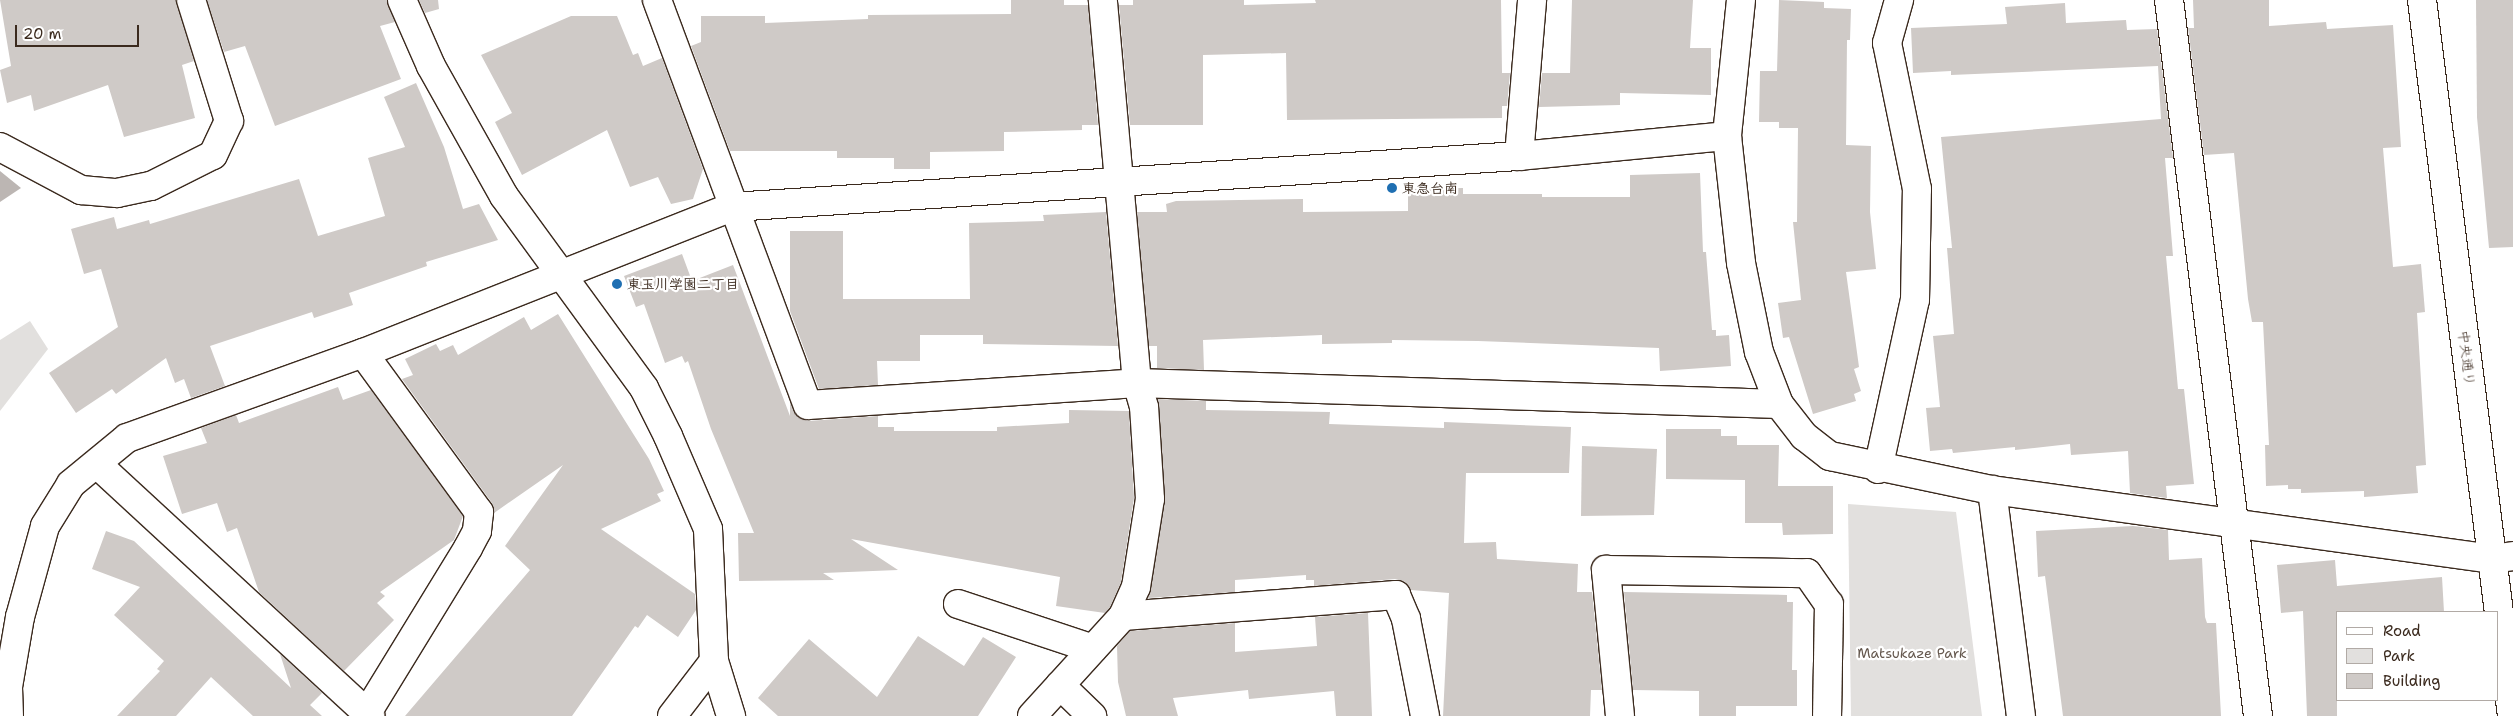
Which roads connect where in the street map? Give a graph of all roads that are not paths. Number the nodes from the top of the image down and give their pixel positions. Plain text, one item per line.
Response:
1 (191, 0) edge
2 (402, 0) edge
3 (657, 0) edge
4 (1102, 0) edge
5 (1532, 0) edge
6 (1741, 0) edge
7 (1898, 0) edge
8 (2169, 0) edge
9 (2422, 0) edge
10 (1727, 136) junction
11 (0, 147) edge
12 (1519, 156) junction
13 (1119, 184) junction
14 (732, 207) junction
15 (560, 274) junction
16 (363, 353) junction
17 (1137, 382) junction
18 (1779, 404) junction
19 (97, 464) junction
20 (1878, 469) junction
21 (1992, 490) junction
22 (2234, 523) junction
23 (2502, 557) edge
24 (958, 604) dead end
25 (1123, 616) junction
26 (1093, 649) junction
27 (714, 661) junction
28 (1060, 685) junction
29 (368, 715) edge
30 (9, 716) edge
31 (672, 716) edge
32 (731, 716) edge
33 (1032, 716) edge
34 (1092, 716) edge
35 (1425, 716) edge
36 (1620, 716) edge
37 (1827, 716) edge
38 (2021, 716) edge
39 (2258, 716) edge
40 (2512, 716) edge

1 - 11 street
2 - 15 street
3 - 14 street
4 - 13 street
5 - 12 street
6 - 10 street
7 - 20 street
8 - 22 street
9 - 23 street, 中央通り
10 - 12 street
10 - 18 street
12 - 13 street
13 - 14 street
13 - 17 street
14 - 15 street
14 - 17 street
15 - 16 street
15 - 27 street
16 - 19 street
16 - 29 street
17 - 18 street
17 - 25 street
18 - 20 street
19 - 29 street
19 - 30 street
20 - 21 street
21 - 22 street
21 - 38 street
22 - 23 street
22 - 39 street
23 - 40 street, 中央通り
24 - 26 street
25 - 26 street
25 - 35 street
26 - 28 street
27 - 31 street
27 - 32 street
28 - 33 street
28 - 34 street
36 - 37 street

